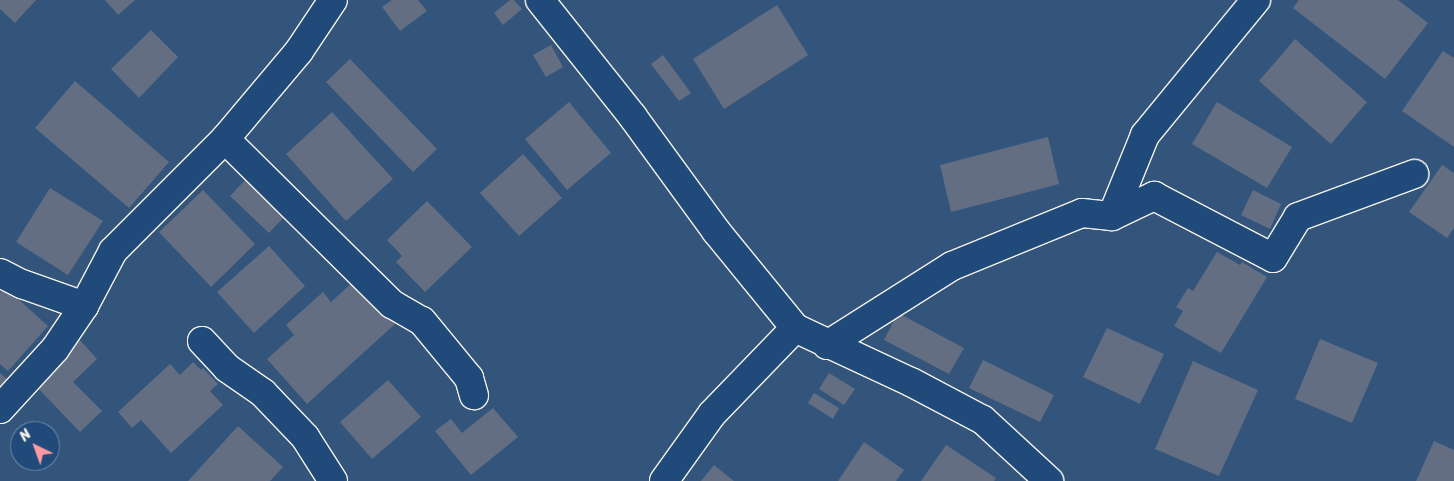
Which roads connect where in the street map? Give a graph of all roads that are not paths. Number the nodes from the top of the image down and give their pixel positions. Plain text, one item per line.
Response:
1 (333, 0) edge
2 (540, 0) edge
3 (1256, 0) edge
4 (225, 139) junction
5 (1414, 174) dead end
6 (1112, 216) junction
7 (0, 273) edge
8 (84, 306) junction
9 (795, 328) junction
10 (202, 341) dead end
11 (827, 345) junction
12 (474, 395) dead end
13 (0, 409) edge
14 (333, 481) edge
15 (664, 481) edge
16 (1050, 481) edge

1 - 4 street
2 - 9 street
3 - 6 street
4 - 8 street
4 - 12 street
5 - 6 street
6 - 11 street
7 - 8 street
8 - 13 street
9 - 11 street
9 - 15 street
10 - 14 street
11 - 16 street

